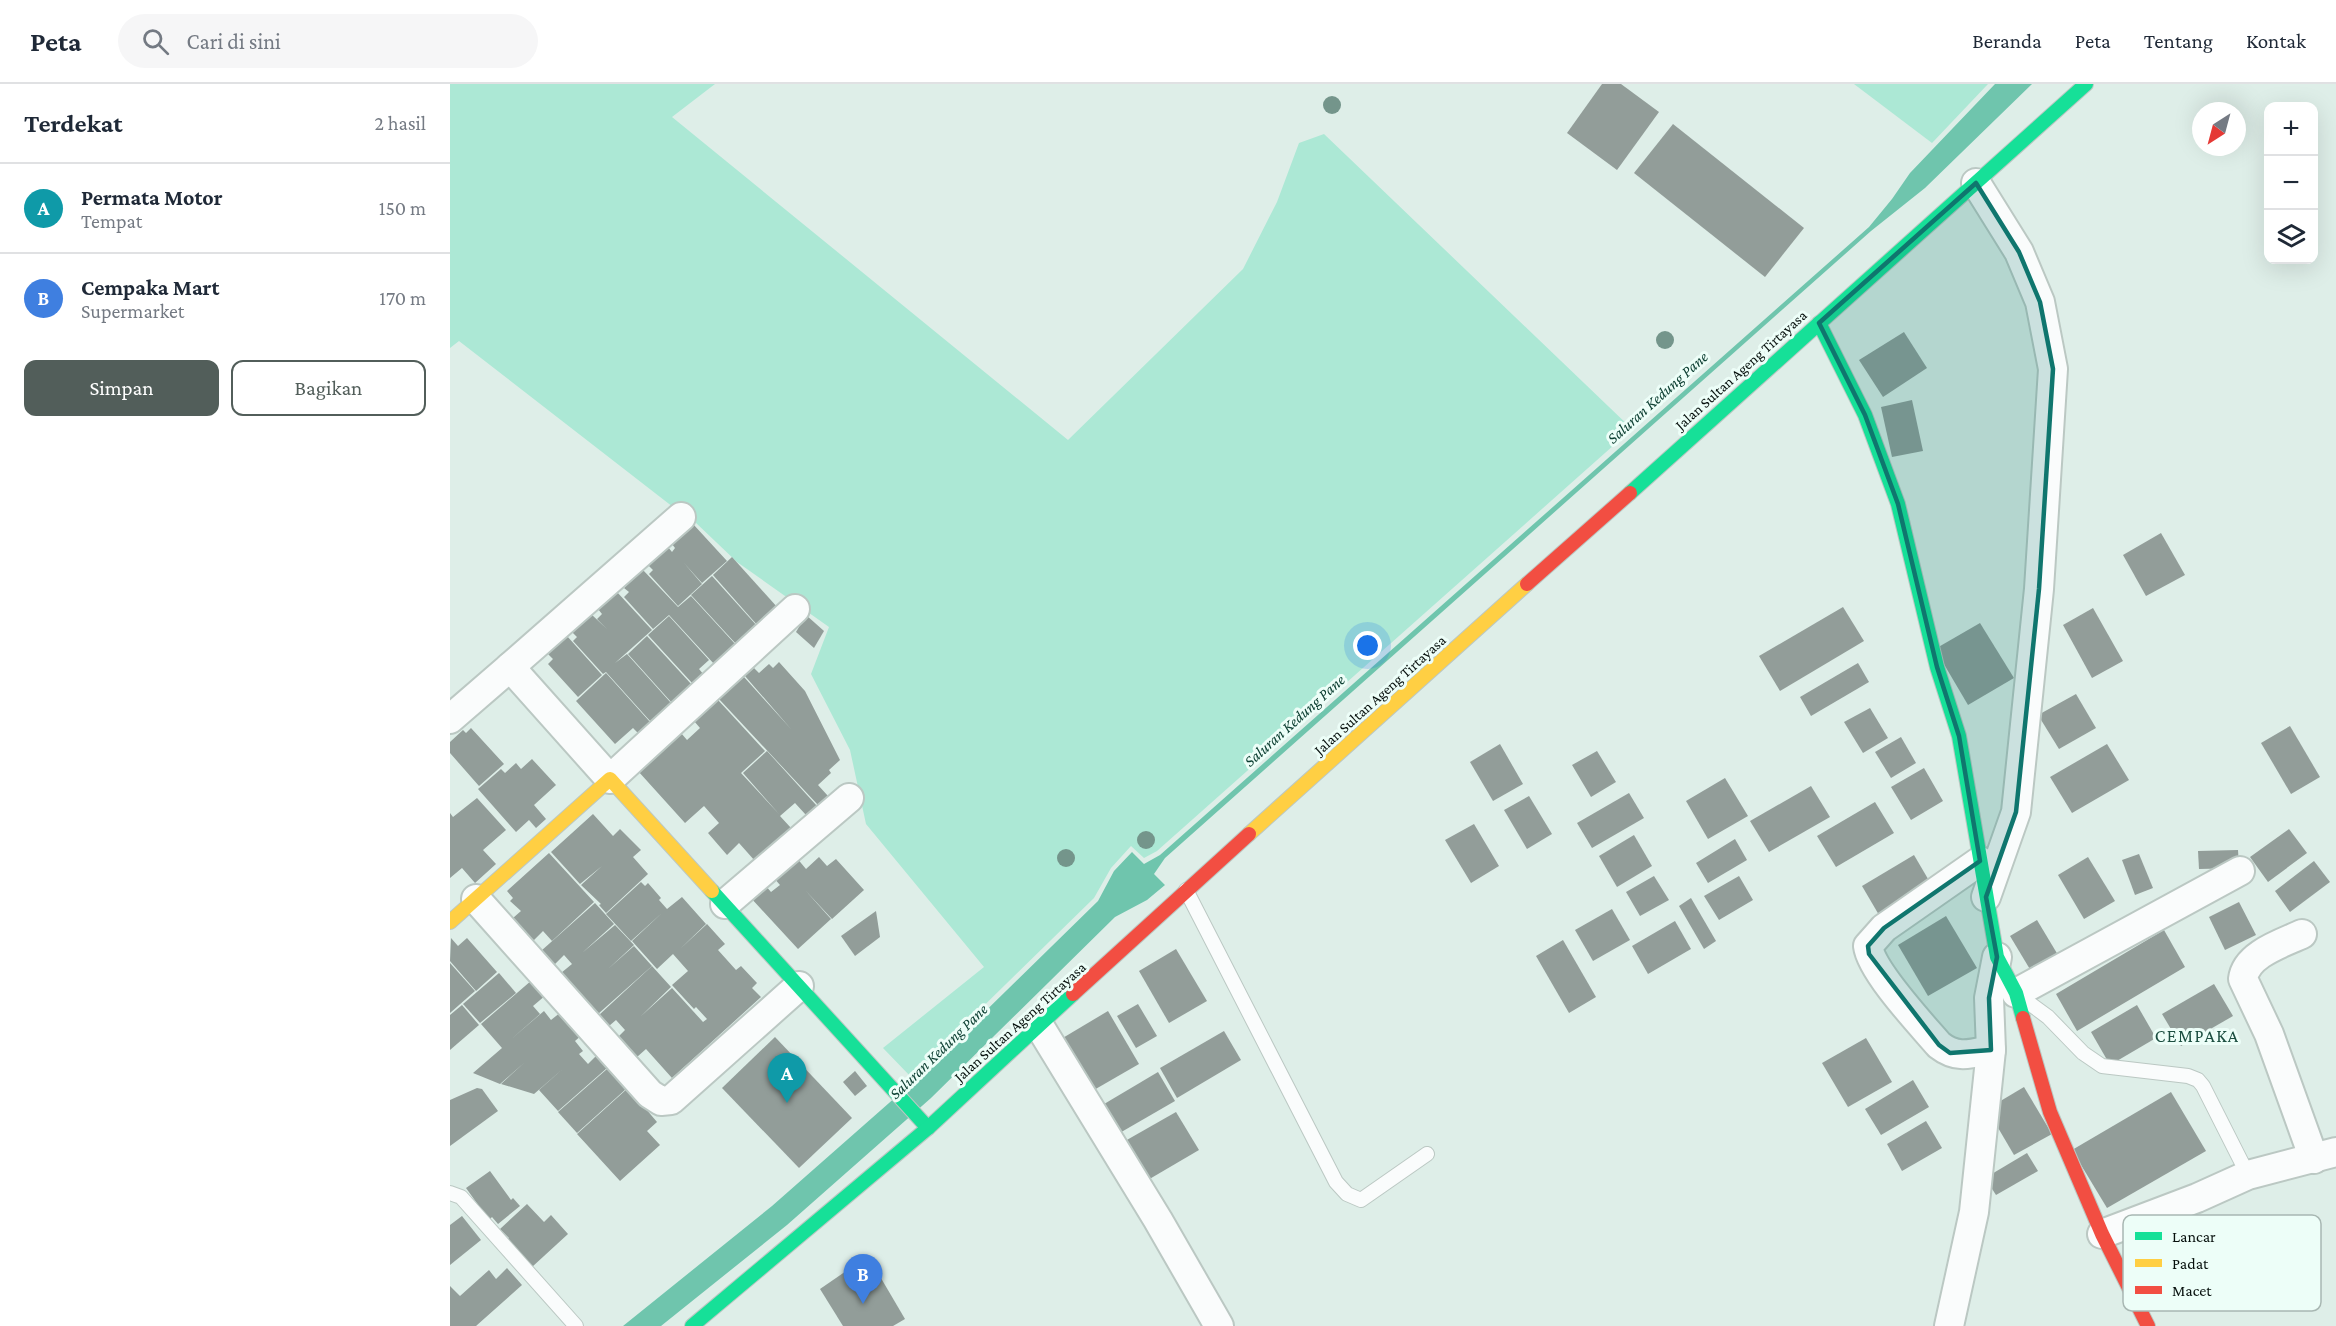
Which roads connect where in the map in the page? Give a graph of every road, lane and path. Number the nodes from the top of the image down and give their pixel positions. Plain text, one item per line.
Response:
1 (2086, 84) edge
2 (1976, 183) junction
3 (1819, 323) junction
4 (681, 517) dead end
5 (795, 609) dead end
6 (510, 667) junction
7 (450, 719) edge
8 (610, 779) junction
9 (849, 798) dead end
10 (1980, 861) junction
11 (2240, 871) dead end
12 (1186, 890) junction
13 (1986, 897) junction
14 (476, 899) junction
15 (725, 904) junction
16 (450, 922) edge
17 (2302, 934) dead end
18 (1996, 957) junction
19 (799, 986) junction
20 (2016, 993) junction
21 (1040, 1027) junction
22 (1991, 1050) junction
23 (928, 1128) junction
24 (1427, 1154) dead end
25 (2325, 1155) edge
26 (2248, 1175) junction
27 (450, 1193) edge
28 (2152, 1215) edge
29 (2123, 1226) edge
30 (2102, 1234) junction
31 (2123, 1276) edge
32 (2140, 1311) edge
33 (576, 1326) edge
34 (692, 1326) edge
35 (1219, 1326) edge
36 (1949, 1326) edge
37 (2148, 1326) edge

1 - 2 main road, Jalan Sultan Ageng Tirtayasa
2 - 3 main road, Jalan Sultan Ageng Tirtayasa
2 - 13 street
3 - 10 main road
3 - 12 main road, Jalan Sultan Ageng Tirtayasa
4 - 6 street
5 - 8 street
6 - 7 street
6 - 8 street
8 - 14 main road
8 - 15 main road
9 - 15 street
10 - 13 main road
10 - 22 street
11 - 20 street
12 - 21 main road, Jalan Sultan Ageng Tirtayasa
12 - 24 lane
13 - 18 main road
14 - 16 main road
14 - 19 street
15 - 19 main road
17 - 25 street
18 - 20 main road
18 - 22 street
19 - 23 main road
20 - 26 lane
20 - 30 main road
21 - 23 main road, Jalan Sultan Ageng Tirtayasa
21 - 35 street
22 - 36 street
23 - 34 main road, Jalan Sultan Ageng Tirtayasa
25 - 26 street
26 - 28 street
27 - 33 lane
29 - 30 street
30 - 31 main road
32 - 37 main road

